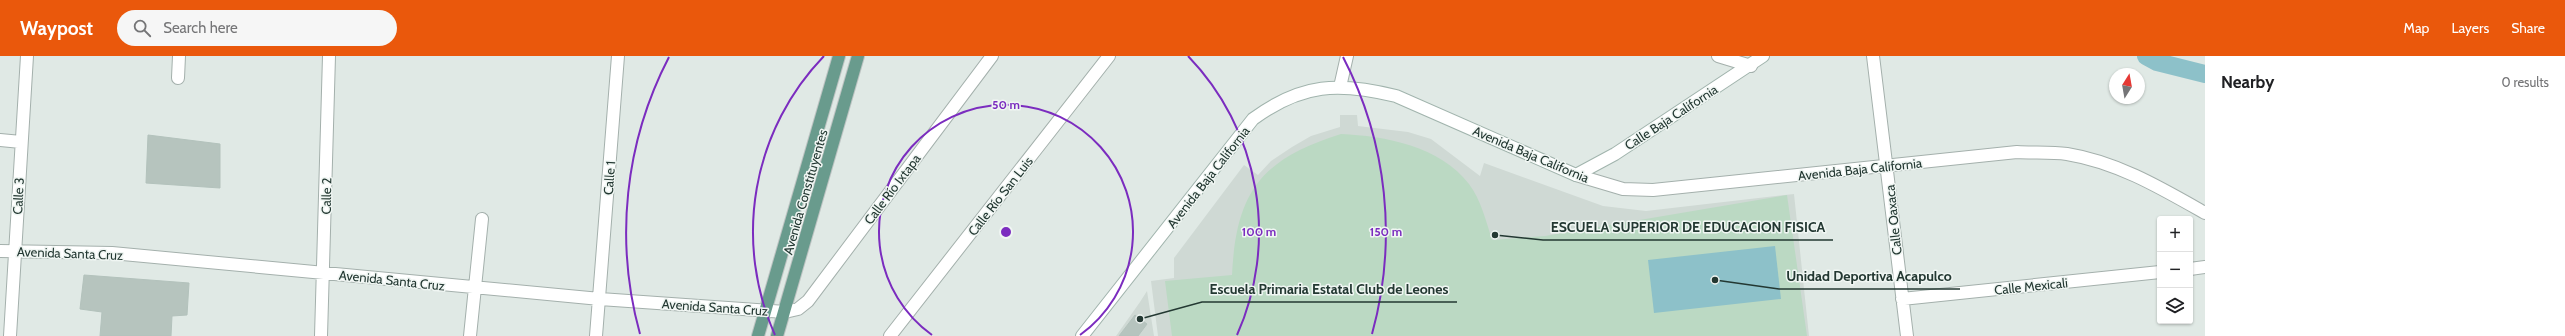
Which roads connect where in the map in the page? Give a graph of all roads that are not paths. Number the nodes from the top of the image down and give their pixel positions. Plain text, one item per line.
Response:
1 (28, 56) edge
2 (179, 56) edge
3 (329, 56) edge
4 (618, 56) edge
5 (838, 56) edge
6 (858, 56) edge
7 (992, 56) edge
8 (1109, 56) edge
9 (1347, 56) edge
10 (1718, 56) edge
11 (1764, 56) edge
12 (1874, 56) edge
13 (1751, 66) junction
14 (178, 78) dead end
15 (1340, 87) junction
16 (0, 140) edge
17 (21, 142) junction
18 (1887, 167) junction
19 (1576, 175) junction
20 (2205, 212) edge
21 (482, 218) dead end
22 (0, 251) edge
23 (15, 251) junction
24 (2205, 267) edge
25 (2193, 269) edge
26 (2157, 272) edge
27 (324, 274) junction
28 (474, 288) junction
29 (600, 299) junction
30 (1902, 300) junction
31 (767, 310) junction
32 (785, 312) junction
33 (10, 336) edge
34 (321, 336) edge
35 (470, 336) edge
36 (596, 336) edge
37 (758, 336) edge
38 (777, 336) edge
39 (890, 336) edge
40 (1082, 336) edge
41 (1907, 336) edge

1 - 17 street, Calle 3
2 - 14 street
3 - 27 street, Calle 2
4 - 29 street, Calle 1
5 - 31 main road, Avenida Constituyentes
6 - 32 main road, Avenida Constituyentes
7 - 32 street, Calle Río Ixtapa
8 - 39 street, Calle Río San Luis
9 - 15 street
10 - 13 street
11 - 13 street, Calle Baja California
12 - 18 street, Calle Oaxaca
13 - 19 street, Calle Baja California
15 - 19 street, Avenida Baja California
15 - 40 street, Avenida Baja California
16 - 17 street
17 - 23 street, Calle 3
18 - 19 street, Avenida Baja California
18 - 20 street, Avenida Baja California
18 - 30 street, Calle Oaxaca
21 - 28 street
22 - 23 street, Avenida Santa Cruz
23 - 27 street, Avenida Santa Cruz
23 - 33 street, Calle 3
24 - 25 street
26 - 30 street, Calle Mexicali
27 - 28 street, Avenida Santa Cruz
27 - 34 street, Calle 2
28 - 29 street, Avenida Santa Cruz
28 - 35 street
29 - 31 street, Avenida Santa Cruz
29 - 36 street, Calle 1
30 - 41 street, Calle Oaxaca
31 - 32 street, Avenida Santa Cruz
31 - 37 main road, Avenida Constituyentes
32 - 38 main road, Avenida Constituyentes

